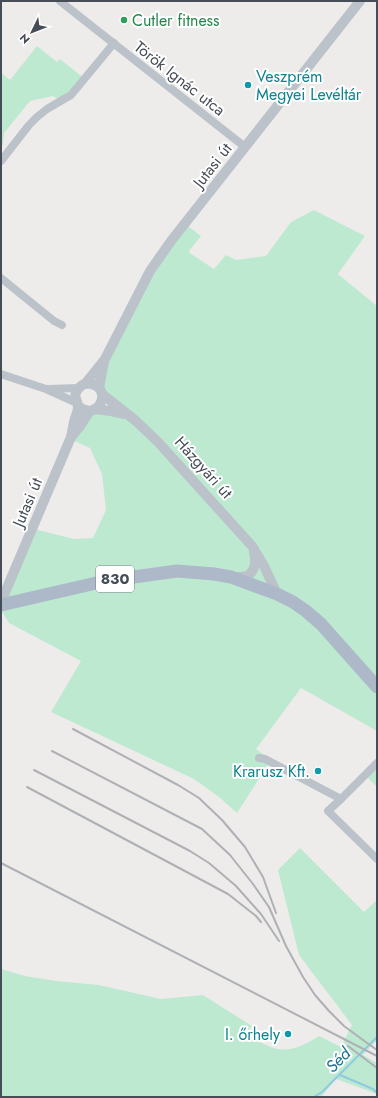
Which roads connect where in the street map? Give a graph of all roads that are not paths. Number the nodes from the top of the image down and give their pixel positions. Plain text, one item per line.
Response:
1 (60, 1) edge
2 (360, 1) edge
3 (114, 43) junction
4 (245, 147) junction
5 (1, 161) edge
6 (1, 278) edge
7 (62, 324) dead end
8 (105, 359) junction
9 (1, 374) edge
10 (82, 386) junction
11 (46, 389) junction
12 (101, 391) junction
13 (78, 404) junction
14 (92, 410) junction
15 (127, 414) junction
16 (71, 437) junction
17 (252, 546) junction
18 (231, 577) junction
19 (277, 594) junction
20 (1, 602) edge
21 (1, 605) edge
22 (377, 687) edge
23 (259, 758) dead end
24 (377, 763) edge
25 (341, 799) junction
26 (377, 859) edge

1 - 3 street, Török Ignác utca
2 - 4 street, Jutasi út
3 - 4 street, Török Ignác utca
3 - 5 street
4 - 8 street, Jutasi út
6 - 7 street
8 - 10 street, Jutasi út
8 - 12 street, Jutasi út
9 - 11 street
10 - 11 street
10 - 12 street
10 - 13 street, Jutasi út
11 - 13 street
12 - 14 street, Jutasi út
12 - 15 street, Házgyári út
13 - 14 street
13 - 16 street, Jutasi út
14 - 15 street
14 - 16 street, Jutasi út
15 - 17 street, Házgyári út
16 - 20 street, Jutasi út
17 - 18 street
17 - 19 street, Házgyári út
18 - 19 main road, 830
18 - 21 main road, 830
19 - 22 main road, 830
23 - 25 street
24 - 25 street
25 - 26 street

